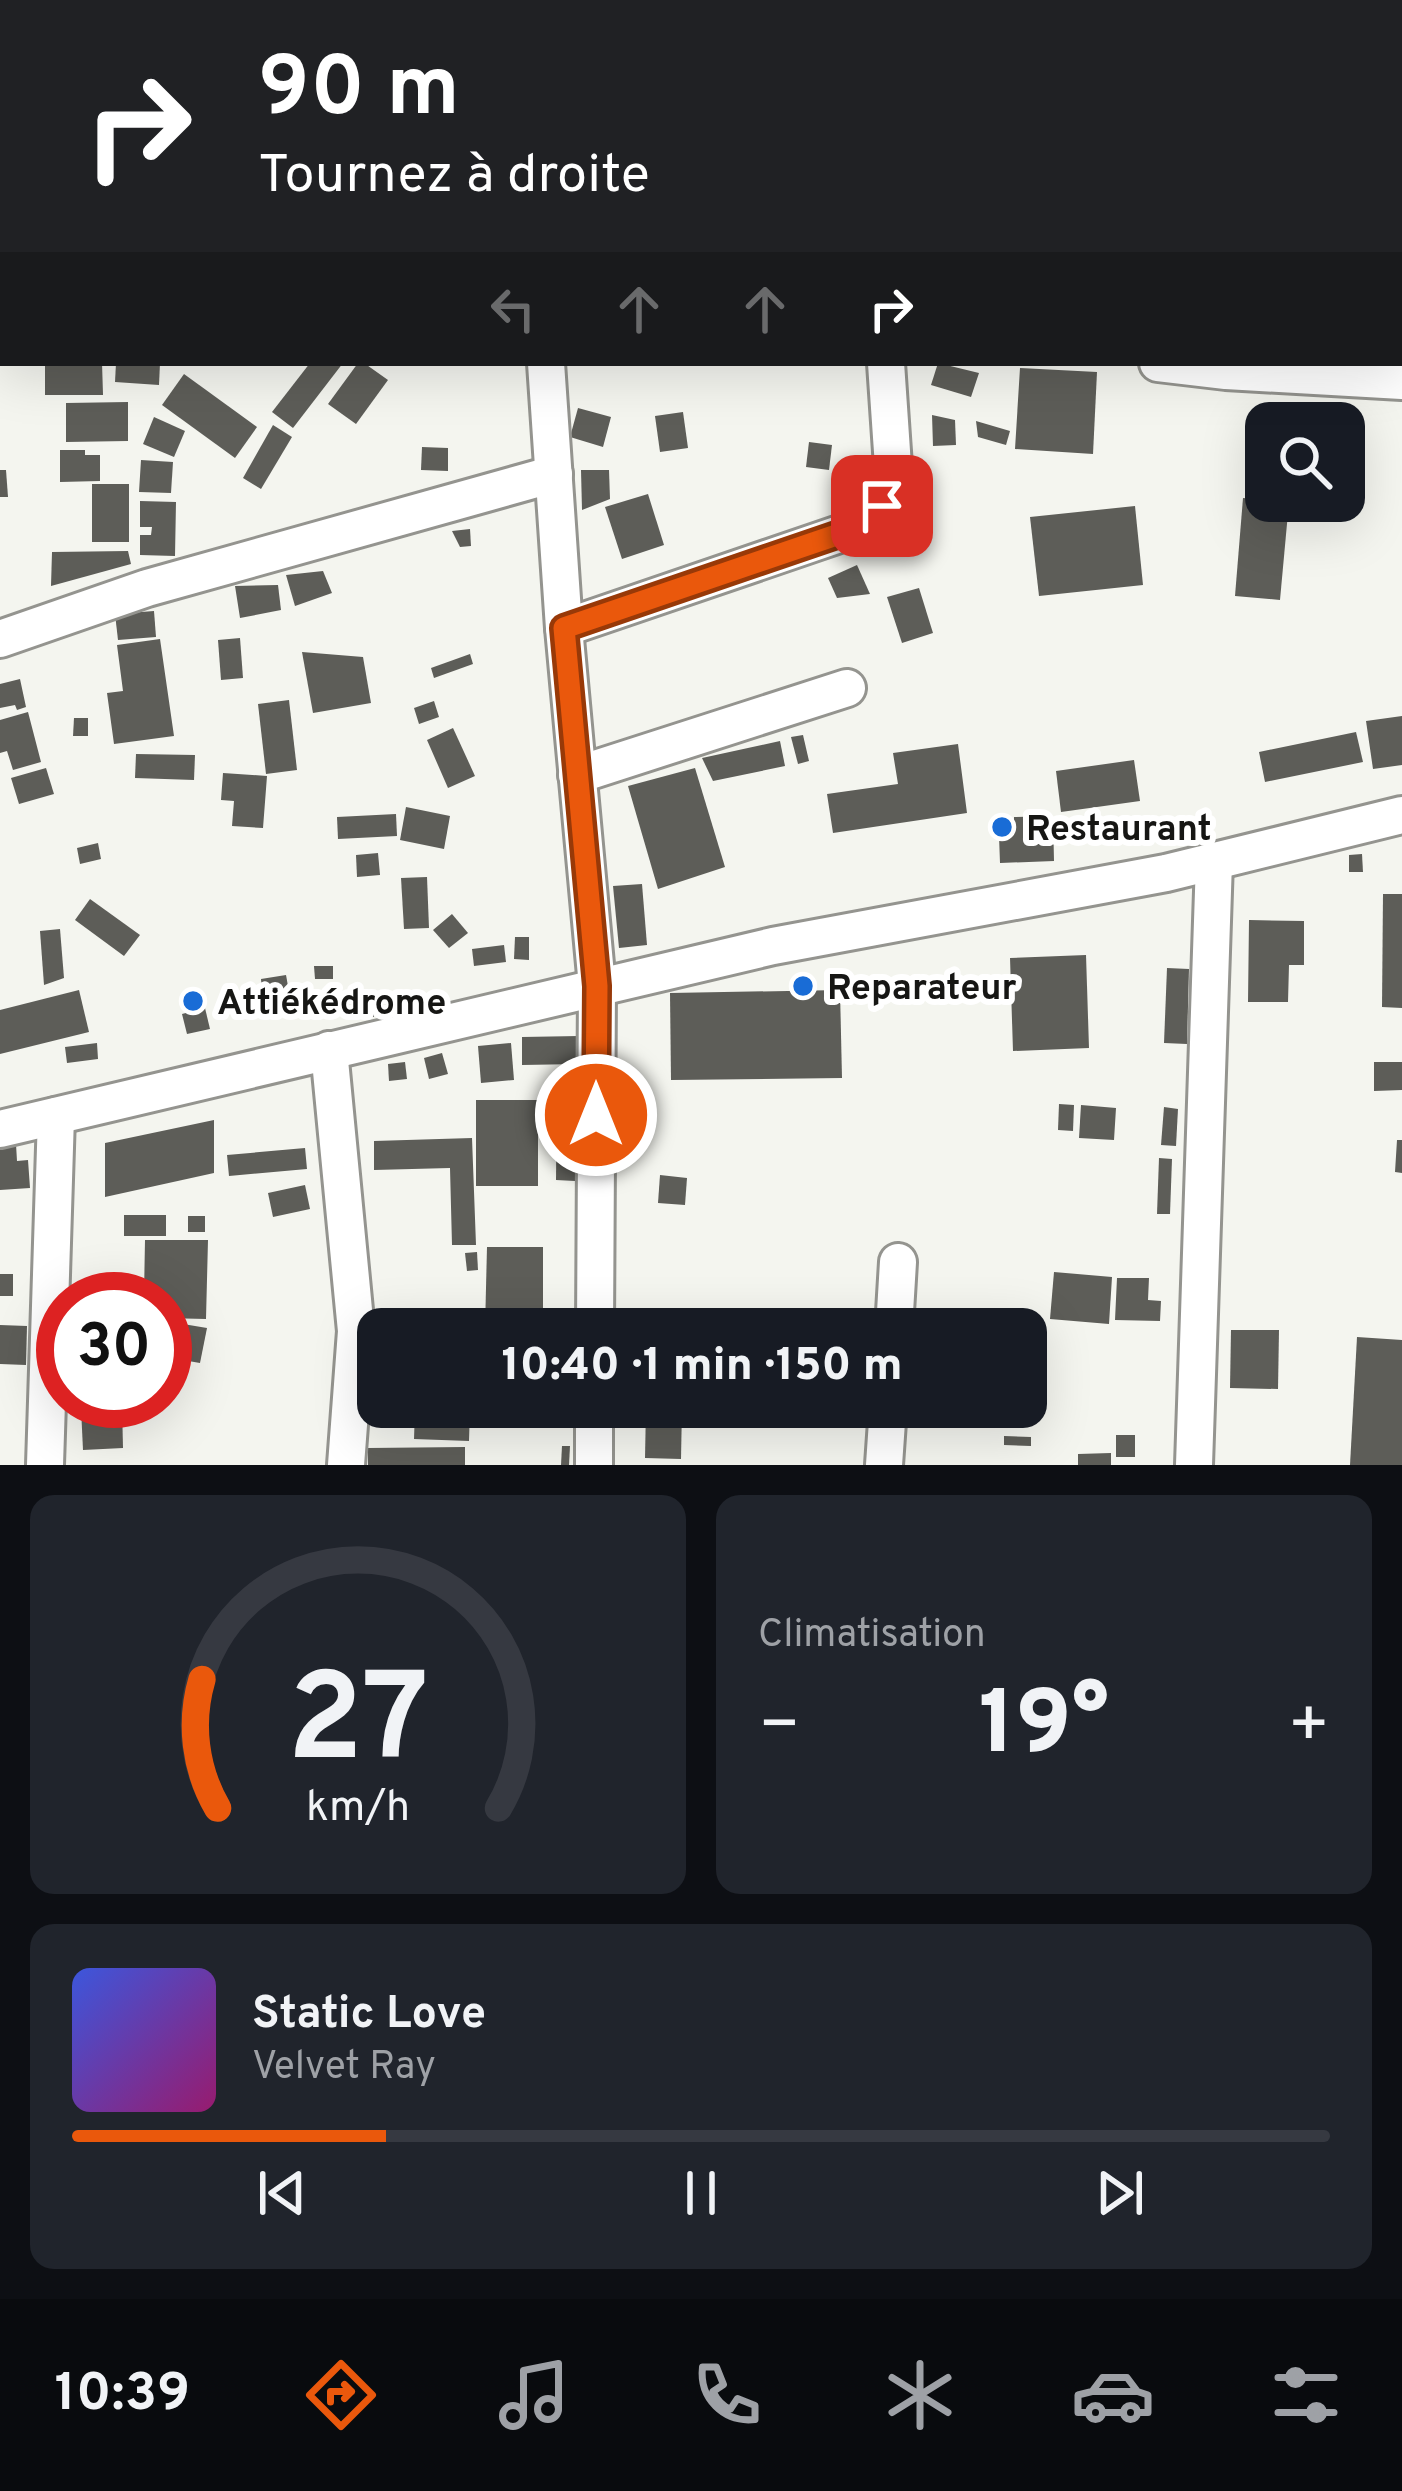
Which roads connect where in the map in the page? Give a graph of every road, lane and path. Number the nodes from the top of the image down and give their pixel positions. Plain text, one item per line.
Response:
1 (546, 366) edge
2 (886, 366) edge
3 (1184, 366) edge
4 (1402, 381) edge
5 (554, 474) junction
6 (564, 628) junction
7 (0, 639) edge
8 (847, 688) dead end
9 (577, 775) junction
10 (1402, 815) edge
11 (1214, 860) junction
12 (597, 986) junction
13 (329, 1050) junction
14 (56, 1116) junction
15 (0, 1130) edge
16 (898, 1262) dead end
17 (595, 1308) edge
18 (895, 1308) edge
19 (594, 1428) edge
20 (887, 1428) edge
21 (45, 1465) edge
22 (346, 1465) edge
23 (594, 1465) edge
24 (884, 1465) edge
25 (1194, 1465) edge

1 - 5 street
2 - 6 street
3 - 4 street
5 - 6 street
5 - 7 street
6 - 9 street
8 - 9 street
9 - 12 street
10 - 11 street
11 - 12 street
11 - 25 street
12 - 13 street
12 - 17 street
13 - 14 street
13 - 22 street
14 - 15 street
14 - 21 street
16 - 18 street
19 - 23 street
20 - 24 street

